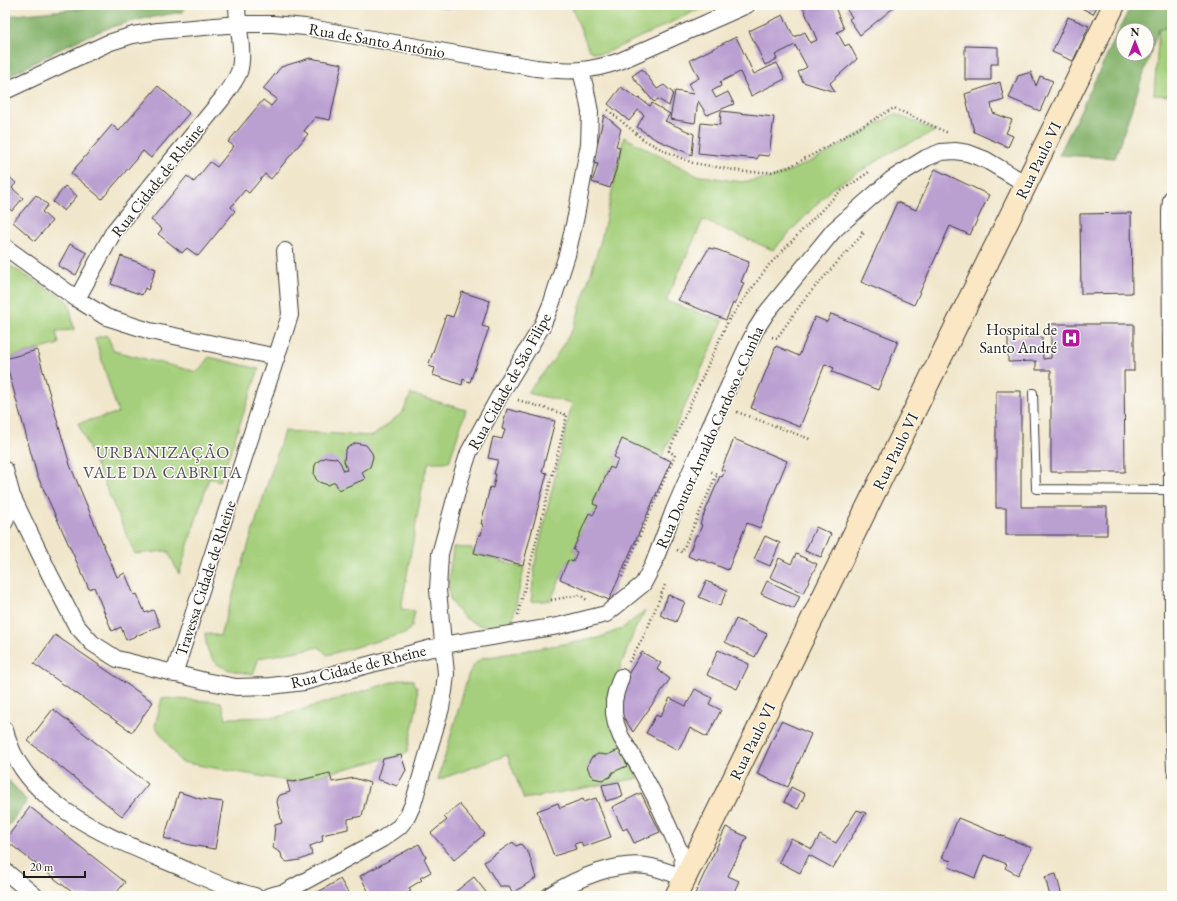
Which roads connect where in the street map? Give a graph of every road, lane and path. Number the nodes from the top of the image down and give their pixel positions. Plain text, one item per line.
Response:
1 (236, 5) edge
2 (747, 5) edge
3 (1114, 5) edge
4 (238, 24) junction
5 (581, 71) junction
6 (5, 91) edge
7 (588, 101) junction
8 (948, 132) dead end
9 (1026, 184) junction
10 (1172, 188) edge
11 (860, 230) dead end
12 (5, 248) edge
13 (285, 251) dead end
14 (77, 299) junction
15 (769, 336) dead end
16 (277, 356) junction
17 (1033, 393) dead end
18 (500, 395) junction
19 (720, 406) junction
20 (810, 439) dead end
21 (1169, 445) edge
22 (5, 470) edge
23 (1170, 490) edge
24 (12, 496) junction
25 (5, 522) edge
26 (664, 588) dead end
27 (514, 633) junction
28 (443, 645) junction
29 (174, 674) junction
30 (621, 677) joint
31 (5, 730) edge
32 (1172, 774) edge
33 (5, 871) edge
34 (680, 887) edge
35 (35, 896) edge
36 (255, 896) edge
37 (269, 896) edge
38 (549, 896) edge

1 - 4 street, Rua Cidade de Rheine
2 - 5 street, Rua de Santo António
3 - 9 main road, Rua Paulo VI
4 - 5 street, Rua de Santo António
4 - 6 street, Rua de Santo António
4 - 14 street, Rua Cidade de Rheine
5 - 7 street, Rua Cidade de São Filipe
7 - 8 path
7 - 18 street, Rua Cidade de São Filipe
9 - 19 street, Rua Doutor Arnaldo Cardoso e Cunha
9 - 34 main road, Rua Paulo VI
10 - 21 lane
11 - 15 path
12 - 14 street
13 - 16 street, Travessa Cidade de Rheine
14 - 16 street
16 - 29 street, Travessa Cidade de Rheine
17 - 23 lane
18 - 27 path
18 - 28 street, Rua Cidade de São Filipe
19 - 20 path
19 - 27 street, Rua Doutor Arnaldo Cardoso e Cunha
21 - 23 lane
22 - 24 street, Rua Cidade de Rheine
23 - 32 lane
24 - 25 street
24 - 29 street, Rua Cidade de Rheine
26 - 30 path
27 - 28 street, Rua Doutor Arnaldo Cardoso e Cunha
28 - 29 street, Rua Cidade de Rheine
28 - 37 street, Rua Cidade de São Filipe
30 - 34 street
31 - 36 street
33 - 35 street
34 - 38 street

